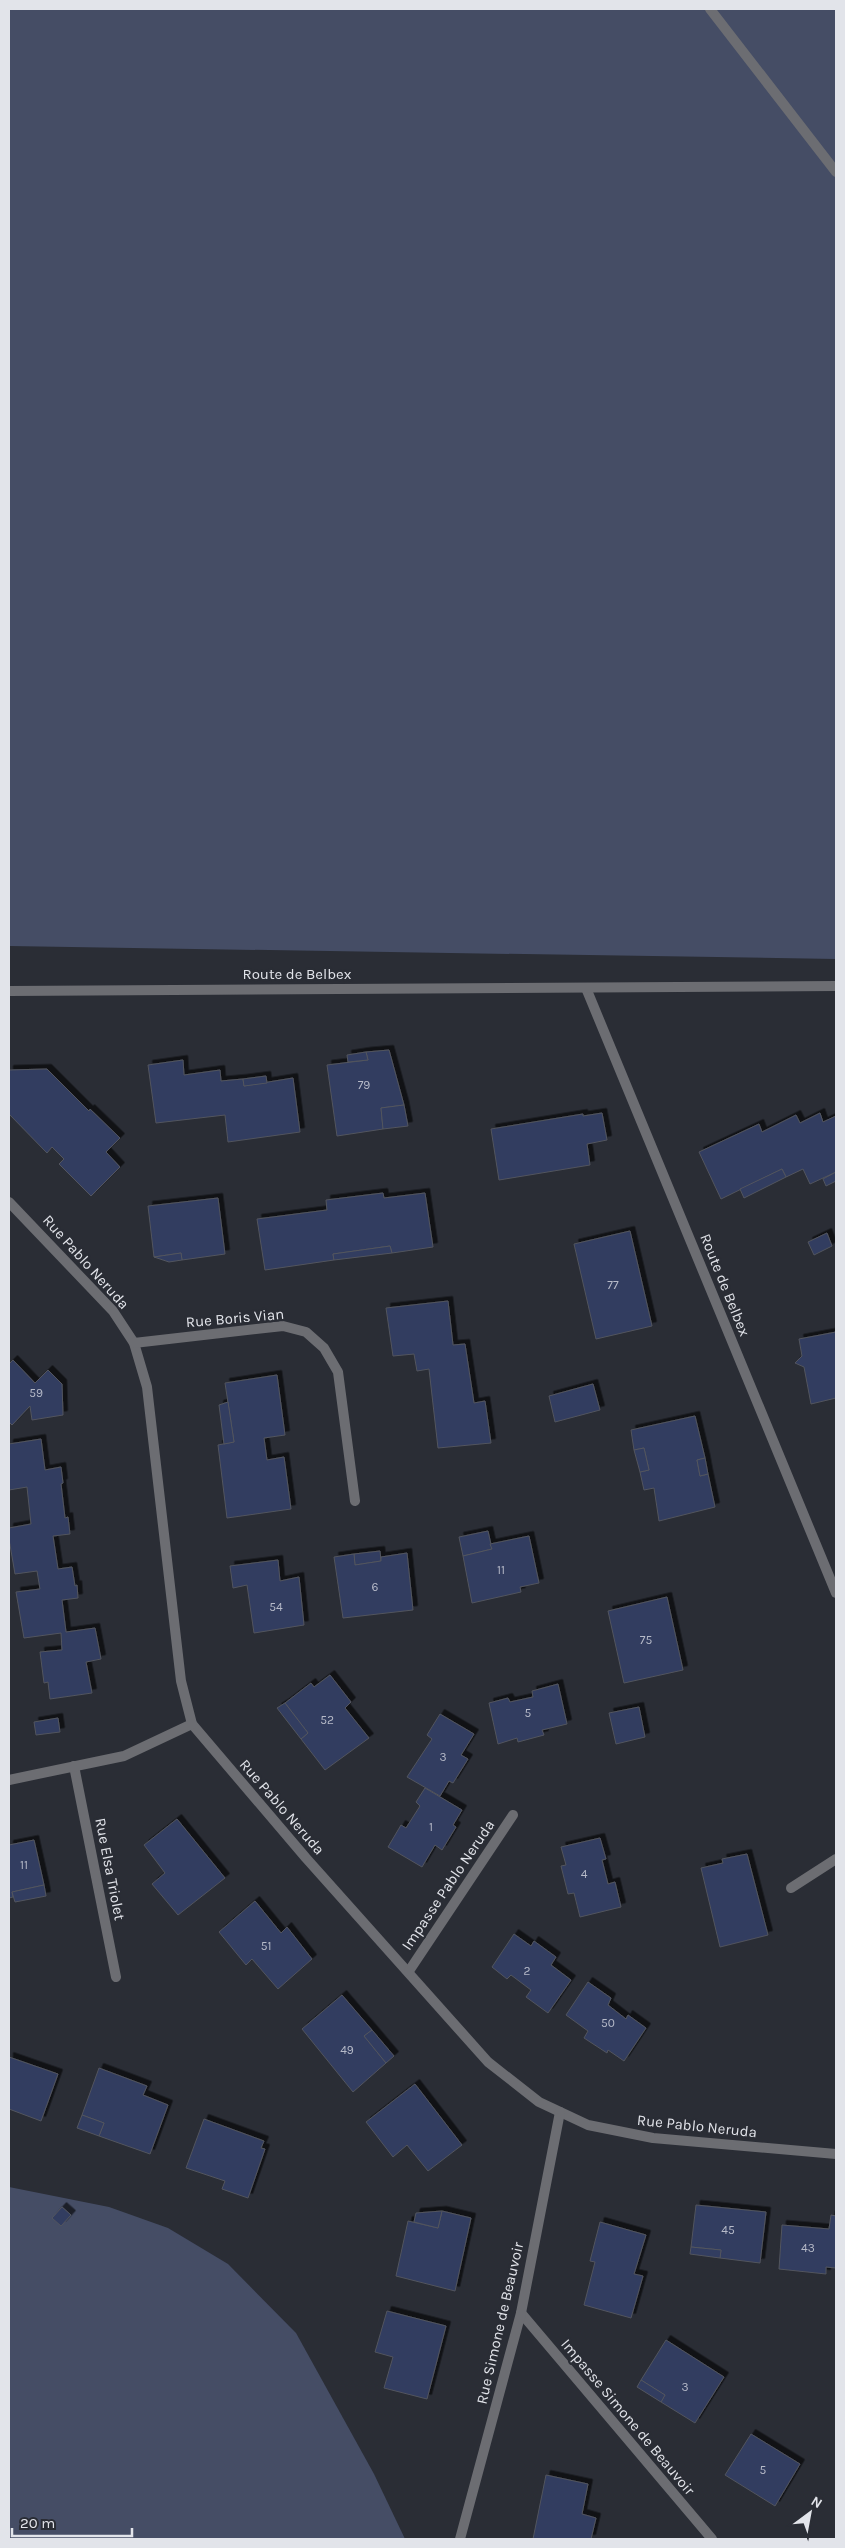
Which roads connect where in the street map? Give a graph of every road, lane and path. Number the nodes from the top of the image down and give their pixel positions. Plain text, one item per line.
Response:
1 (710, 9) edge
2 (836, 172) edge
3 (836, 986) edge
4 (586, 988) junction
5 (9, 991) edge
6 (9, 1202) edge
7 (134, 1344) junction
8 (355, 1501) dead end
9 (836, 1593) edge
10 (192, 1724) junction
11 (74, 1766) junction
12 (9, 1780) edge
13 (513, 1815) dead end
14 (836, 1859) edge
15 (791, 1888) dead end
16 (409, 1972) junction
17 (116, 1977) dead end
18 (560, 2112) junction
19 (836, 2154) edge
20 (521, 2313) junction
21 (460, 2539) edge
22 (712, 2539) edge

1 - 2 street
3 - 4 street, Route de Belbex
4 - 5 street, Route de Belbex
4 - 9 street, Route de Belbex
6 - 7 street, Rue Pablo Neruda
7 - 8 street, Rue Boris Vian
7 - 10 street, Rue Pablo Neruda
10 - 11 street
10 - 16 street, Rue Pablo Neruda
11 - 12 street
11 - 17 street, Rue Elsa Triolet
13 - 16 street, Impasse Pablo Neruda
14 - 15 street
16 - 18 street, Rue Pablo Neruda
18 - 19 street, Rue Pablo Neruda
18 - 20 street, Rue Simone de Beauvoir
20 - 21 street, Rue Simone de Beauvoir
20 - 22 street, Impasse Simone de Beauvoir

